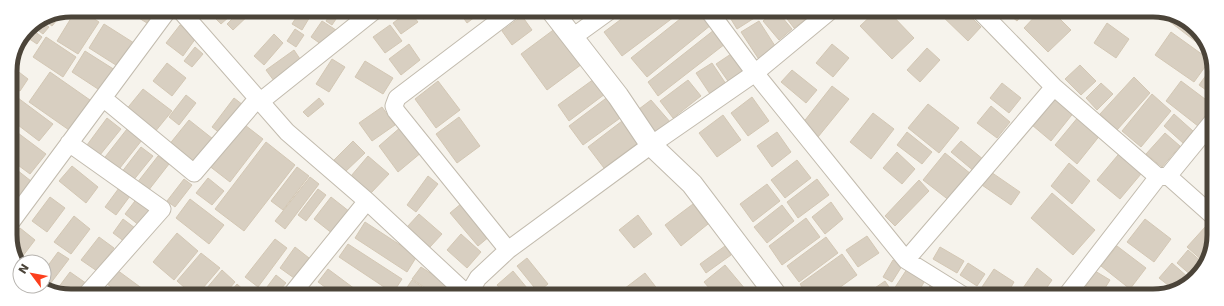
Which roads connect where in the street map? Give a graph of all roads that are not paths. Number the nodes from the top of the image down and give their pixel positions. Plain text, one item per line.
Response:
1 (163, 17) edge
2 (186, 17) edge
3 (366, 17) edge
4 (504, 17) edge
5 (557, 17) edge
6 (601, 17) edge
7 (713, 17) edge
8 (823, 17) edge
9 (986, 17) edge
10 (573, 37) junction
11 (755, 73) junction
12 (1054, 87) junction
13 (103, 98) junction
14 (259, 100) junction
15 (1207, 128) edge
16 (69, 143) junction
17 (651, 145) junction
18 (1163, 176) junction
19 (367, 201) junction
20 (1207, 211) edge
21 (17, 214) edge
22 (508, 250) junction
23 (906, 260) junction
24 (91, 289) edge
25 (296, 289) edge
26 (462, 289) edge
27 (472, 289) edge
28 (771, 289) edge
29 (953, 289) edge
30 (1072, 289) edge

1 - 13 street
2 - 14 street
3 - 14 street
4 - 22 street
5 - 10 street
6 - 10 street
7 - 11 street
8 - 11 street
9 - 12 street
10 - 17 street
11 - 17 street
11 - 23 street
12 - 18 street
12 - 23 street
13 - 14 street
13 - 16 street
14 - 19 street
15 - 18 street
16 - 21 street
16 - 24 street
17 - 22 street
17 - 28 street
18 - 20 street
18 - 30 street
19 - 25 street
19 - 26 street
22 - 27 street
23 - 29 street

